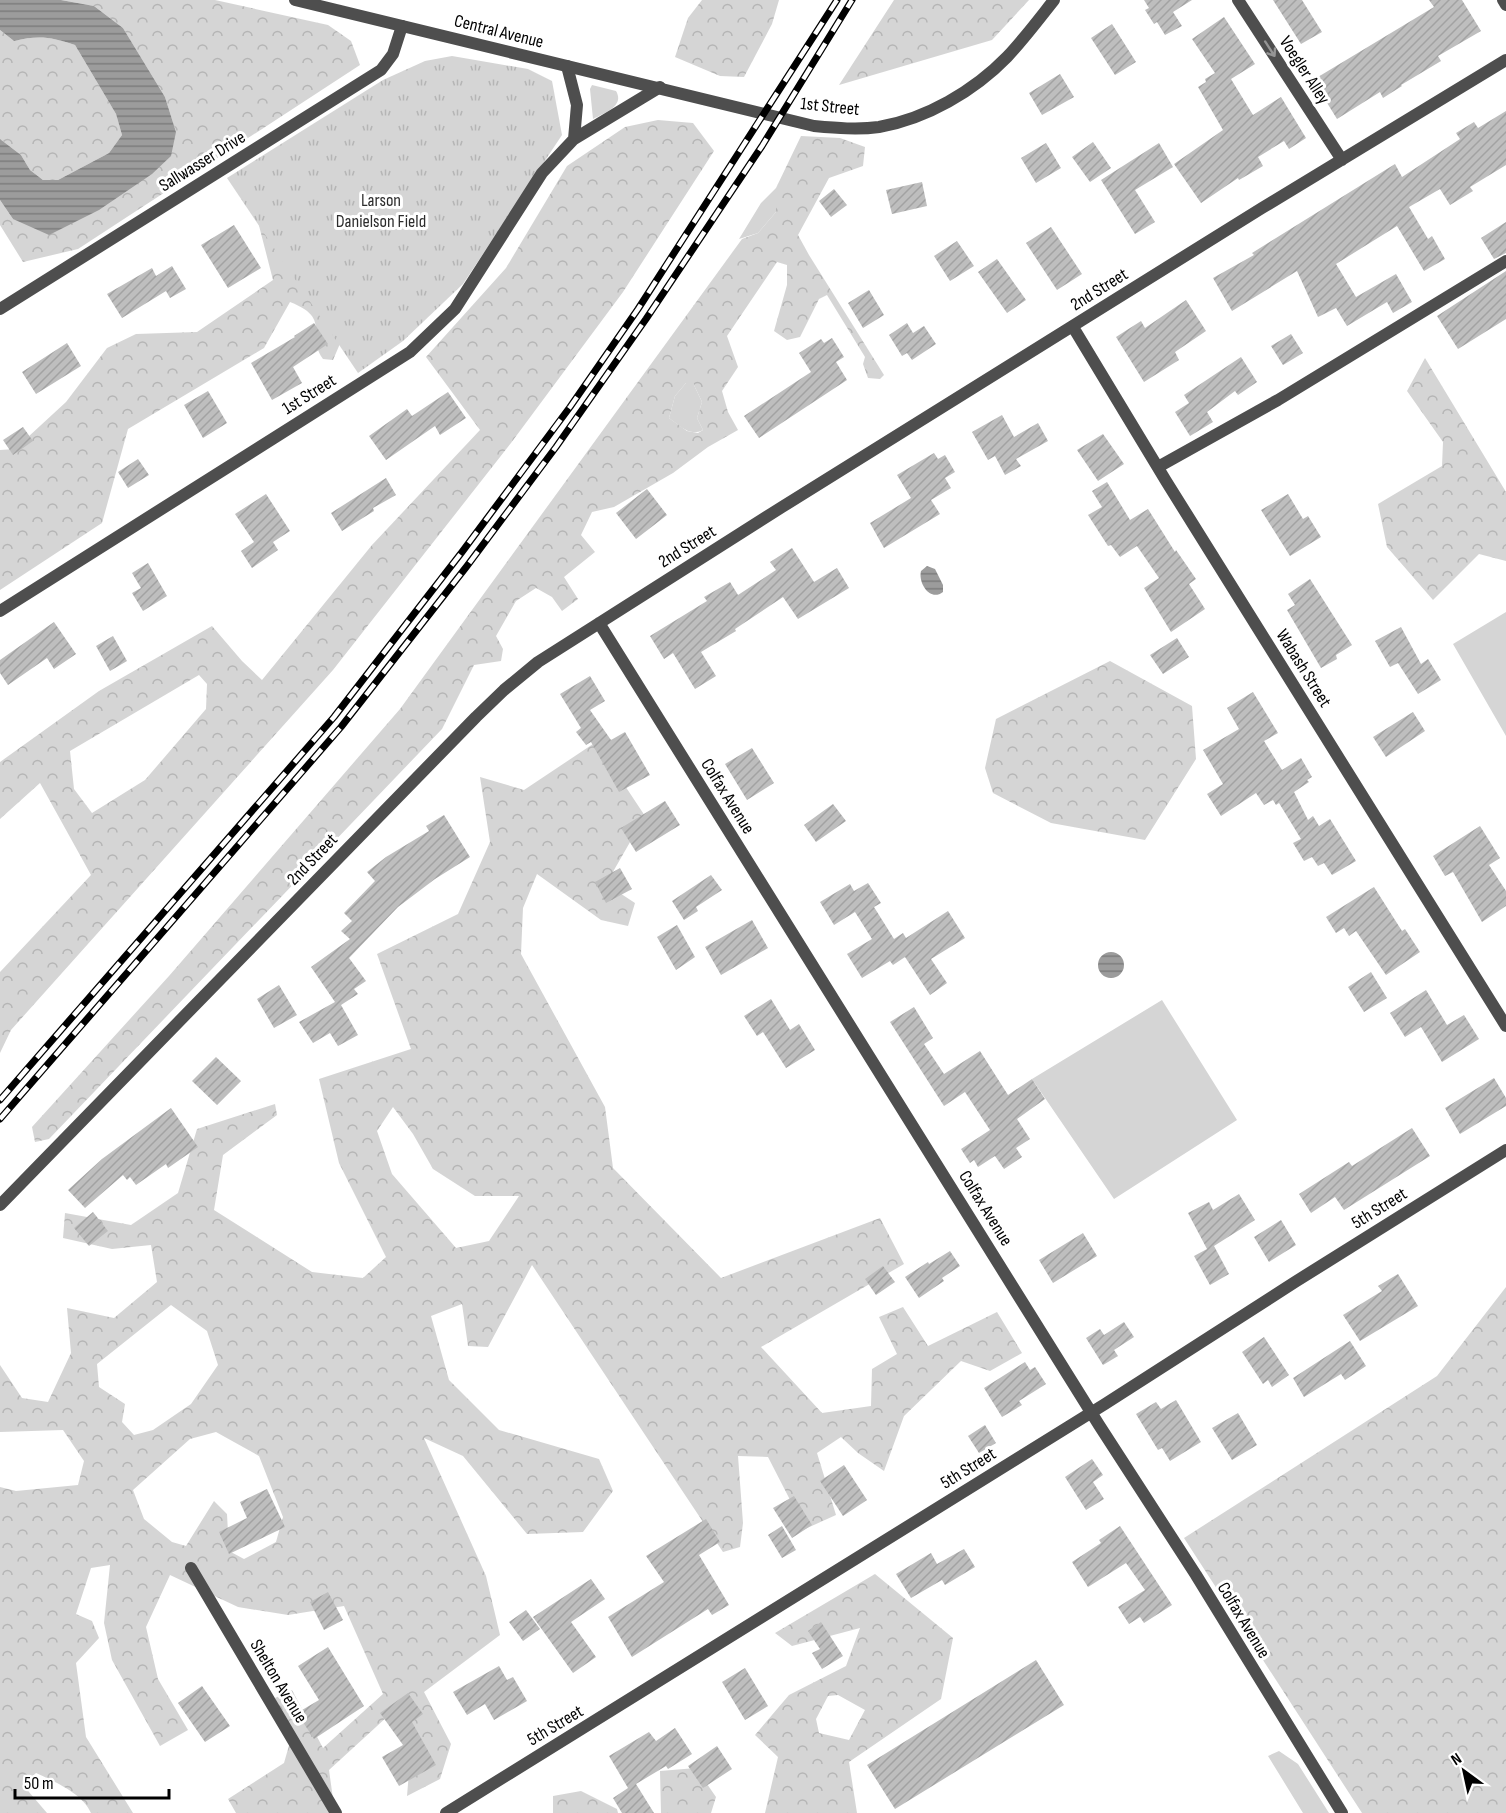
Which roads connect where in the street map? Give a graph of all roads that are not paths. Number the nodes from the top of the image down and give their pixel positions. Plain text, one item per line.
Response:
1 (295, 0) edge
2 (1054, 0) edge
3 (1238, 0) edge
4 (1503, 0) edge
5 (1506, 5) edge
6 (402, 26) junction
7 (1506, 60) edge
8 (567, 66) junction
9 (660, 87) junction
10 (574, 139) junction
11 (1342, 160) junction
12 (1506, 261) edge
13 (0, 309) edge
14 (1073, 327) junction
15 (1158, 467) junction
16 (0, 611) edge
17 (598, 622) junction
18 (1506, 1026) edge
19 (1506, 1150) edge
20 (0, 1205) edge
21 (1092, 1412) junction
22 (190, 1568) dead end
23 (336, 1813) edge
24 (446, 1813) edge
25 (1342, 1813) edge

1 - 6 street, Central Avenue
2 - 9 street, 1st Street
3 -> 11 street, Voegler Alley
4 - 5 street
6 - 8 street, Central Avenue
6 - 13 street, Sallwasser Drive
7 - 11 street, 2nd Street
8 - 9 street, Central Avenue
8 - 10 street
9 - 10 street, 1st Street
10 - 16 street, 1st Street
11 - 14 street, 2nd Street
12 - 15 street
14 - 15 street, Wabash Street
14 - 17 street, 2nd Street
15 - 18 street, Wabash Street
17 - 20 street, 2nd Street
17 - 21 street, Colfax Avenue
19 - 21 street, 5th Street
21 - 24 street, 5th Street
21 - 25 street, Colfax Avenue
22 - 23 street, Shelton Avenue

